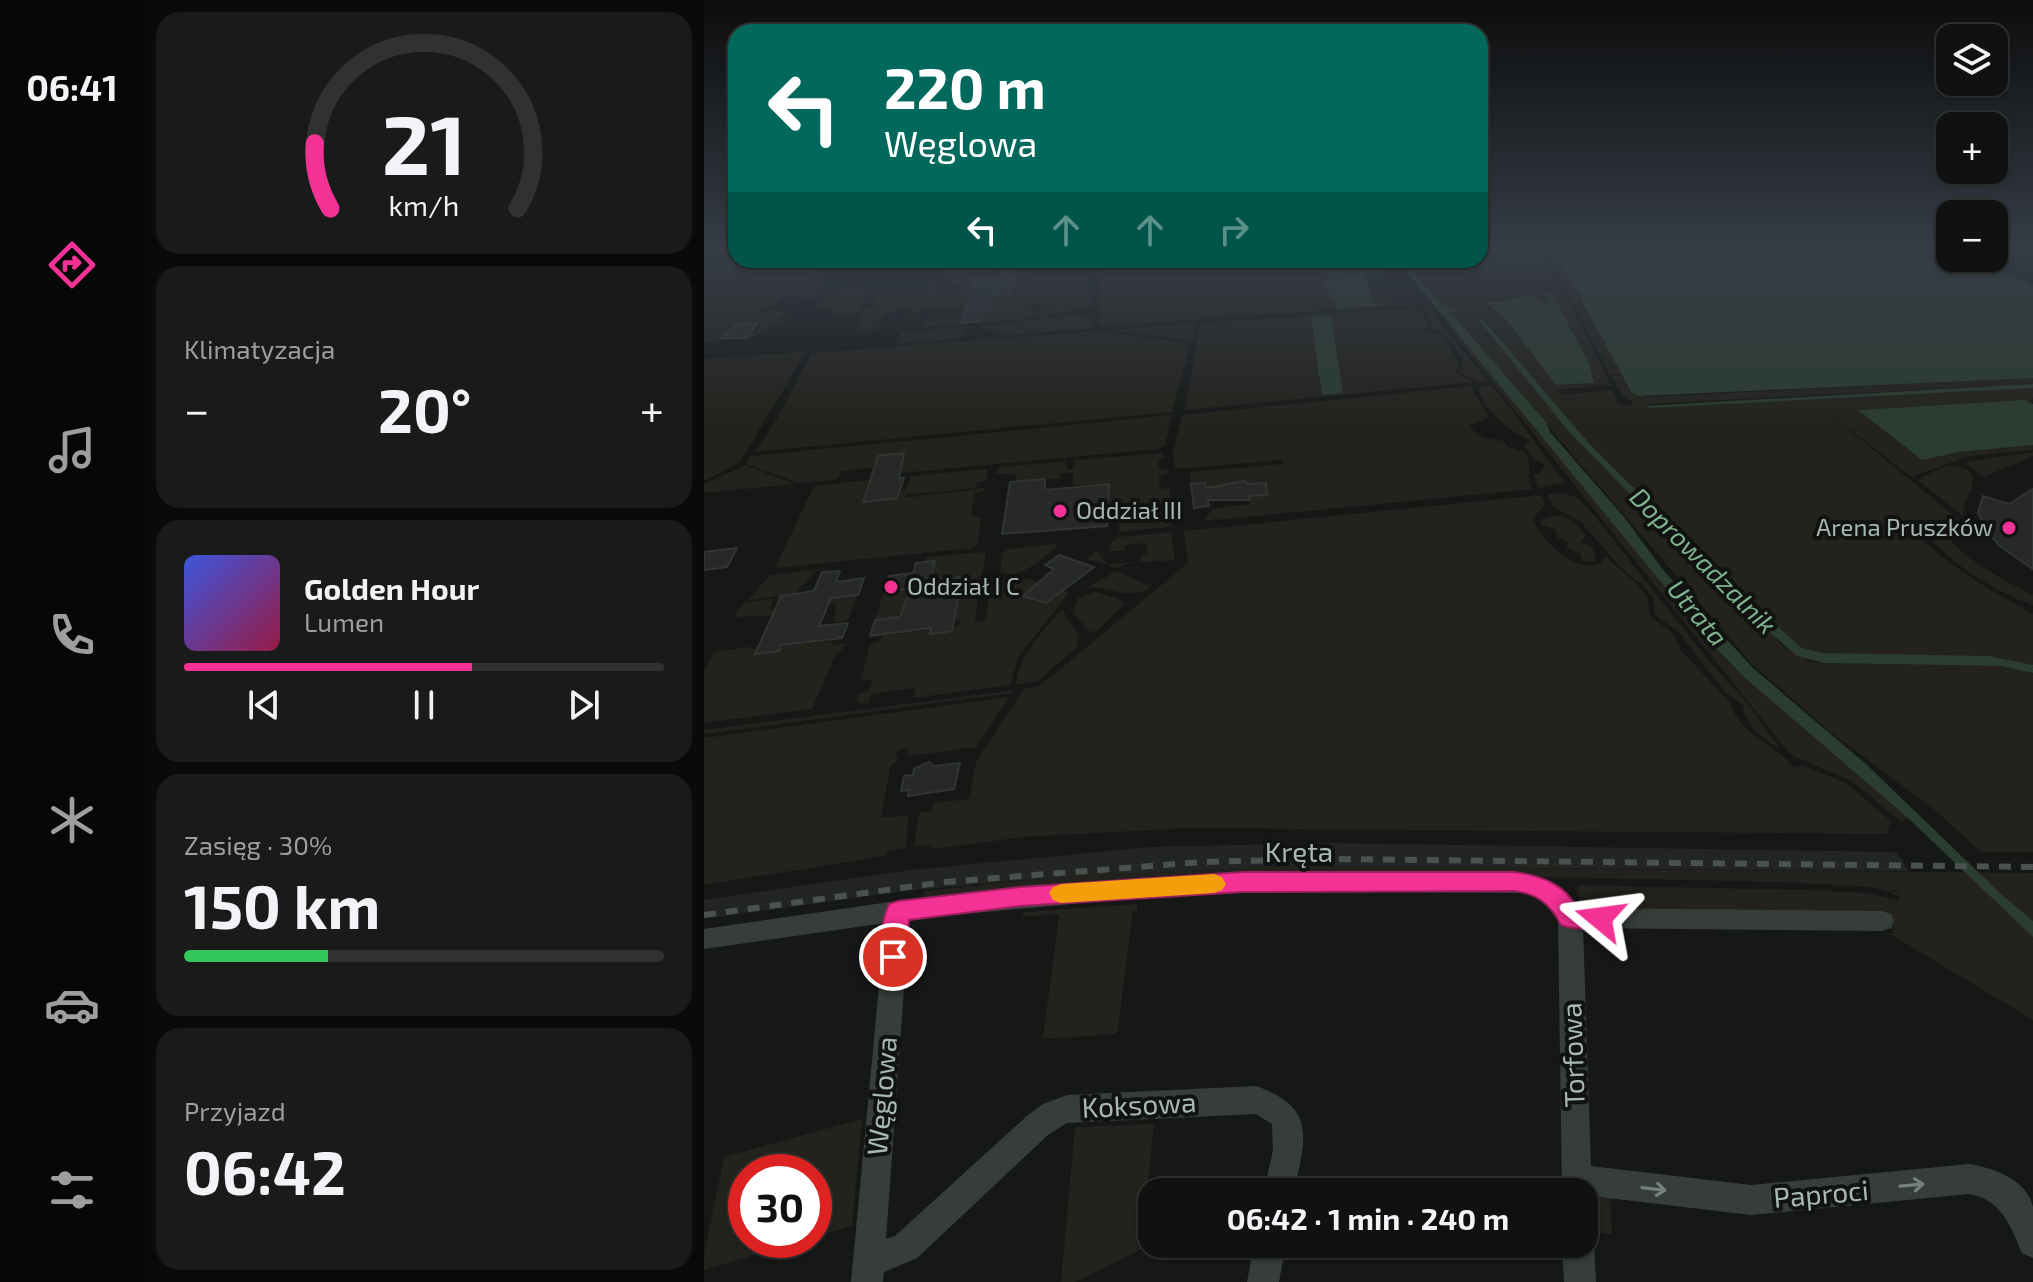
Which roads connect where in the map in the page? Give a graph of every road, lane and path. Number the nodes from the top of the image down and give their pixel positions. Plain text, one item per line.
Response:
1 (898, 911) junction
2 (1570, 918) junction
3 (1882, 921) dead end
4 (704, 939) edge
5 (1281, 1178) edge
6 (1576, 1178) edge
7 (1598, 1188) edge
8 (2033, 1242) edge
9 (1267, 1258) edge
10 (1579, 1258) edge
11 (868, 1272) edge
12 (1263, 1282) edge
13 (1580, 1282) edge

1 - 2 street, Kręta
1 - 4 street, Kręta
1 - 11 street, Węglowa
2 - 3 street
2 - 6 street, Torfowa
5 - 11 street, Koksowa
7 -> 8 street, Paproci
9 - 12 street
10 - 13 street

